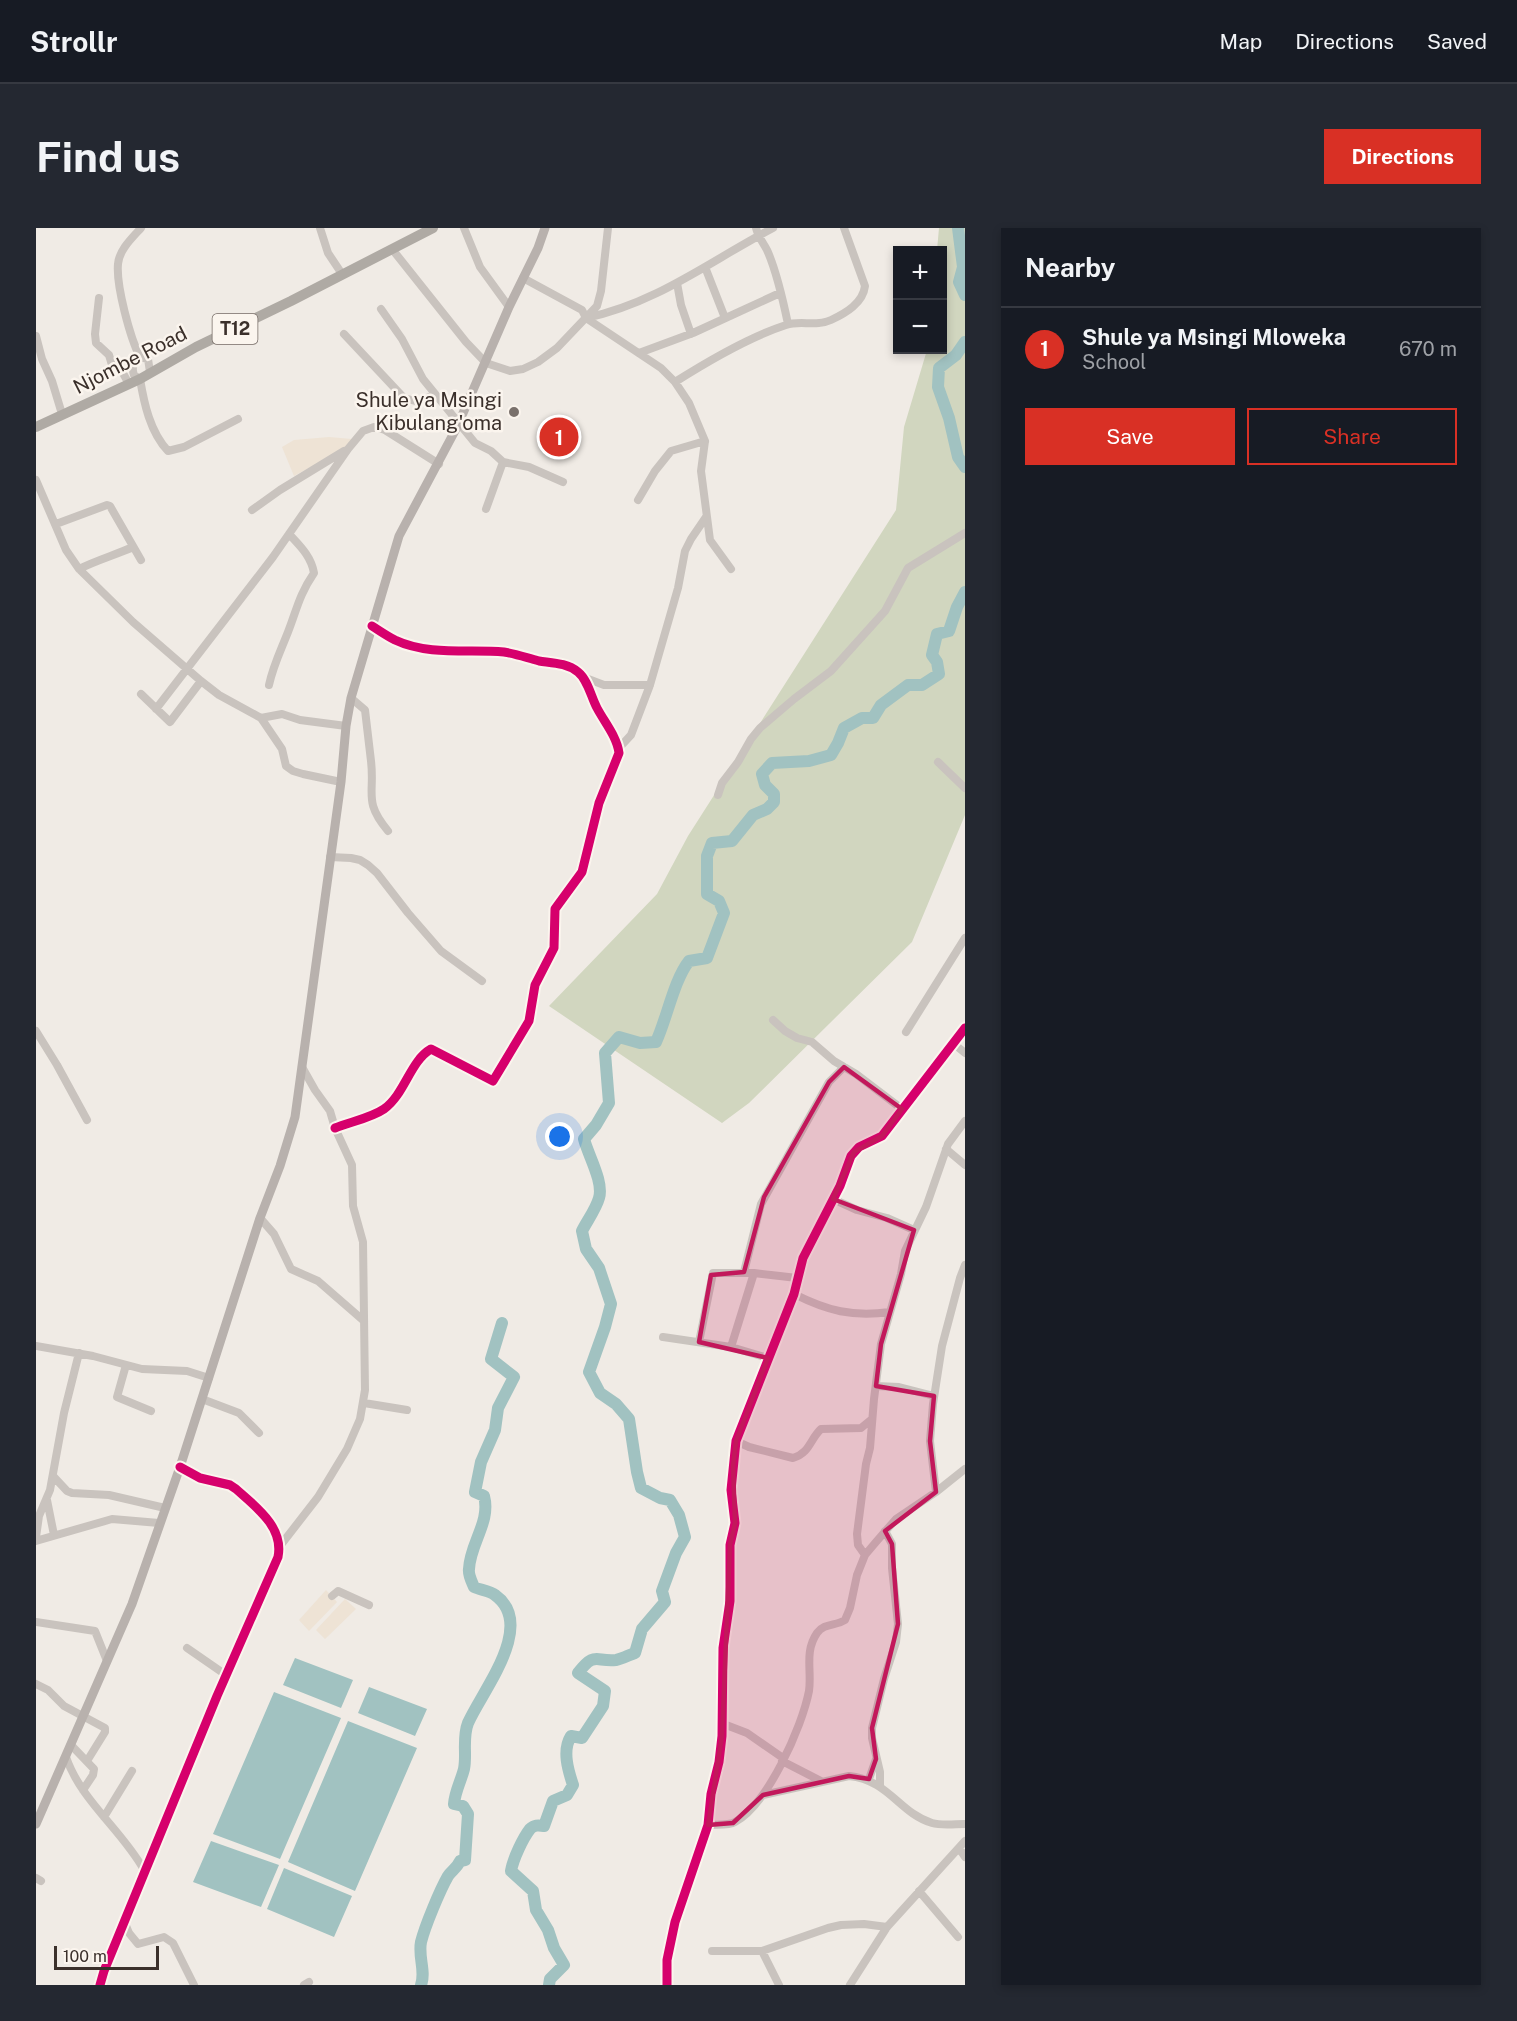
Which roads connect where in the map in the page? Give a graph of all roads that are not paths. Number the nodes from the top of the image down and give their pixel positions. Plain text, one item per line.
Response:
1 (141, 228) edge
2 (320, 228) edge
3 (433, 228) edge
4 (464, 228) edge
5 (545, 228) edge
6 (608, 228) edge
7 (773, 228) edge
8 (844, 228) edge
9 (757, 232) edge
10 (392, 249) junction
11 (705, 267) junction
12 (342, 274) junction
13 (523, 278) junction
14 (677, 284) junction
15 (780, 294) junction
16 (99, 298) dead end
17 (509, 307) junction
18 (381, 309) dead end
19 (586, 318) junction
20 (725, 318) junction
21 (788, 324) junction
22 (37, 325) edge
23 (344, 334) dead end
24 (691, 334) junction
25 (36, 336) edge
26 (639, 353) junction
27 (140, 357) junction
28 (486, 363) junction
29 (150, 372) junction
30 (140, 379) junction
31 (675, 382) junction
32 (129, 384) junction
33 (435, 394) junction
34 (62, 414) junction
35 (238, 419) dead end
36 (459, 423) junction
37 (36, 427) edge
38 (705, 441) junction
39 (348, 449) junction
40 (503, 462) junction
41 (439, 464) junction
42 (36, 480) edge
43 (563, 482) dead end
44 (638, 500) dead end
45 (486, 509) dead end
46 (252, 510) dead end
47 (706, 517) junction
48 (56, 524) junction
49 (965, 533) edge
50 (289, 534) junction
51 (133, 547) junction
52 (141, 560) dead end
53 (79, 569) junction
54 (731, 569) dead end
55 (372, 626) junction
56 (187, 669) junction
57 (583, 676) junction
58 (201, 681) junction
59 (269, 685) dead end
60 (650, 685) junction
61 (141, 694) dead end
62 (351, 698) junction
63 (156, 709) junction
64 (261, 718) junction
65 (346, 726) junction
66 (618, 749) junction
67 (939, 762) dead end
68 (341, 782) junction
69 (965, 788) edge
70 (718, 795) dead end
71 (388, 831) dead end
72 (330, 857) junction
73 (965, 938) edge
74 (482, 981) dead end
75 (774, 1020) dead end
76 (965, 1028) edge
77 (36, 1031) edge
78 (906, 1032) dead end
79 (954, 1044) junction
80 (965, 1053) edge
81 (302, 1066) junction
82 (844, 1067) junction
83 (902, 1109) junction
84 (87, 1120) dead end
85 (965, 1121) edge
86 (335, 1128) junction
87 (946, 1149) junction
88 (965, 1165) edge
89 (833, 1199) junction
90 (260, 1218) junction
91 (915, 1230) junction
92 (965, 1265) edge
93 (744, 1272) junction
94 (754, 1273) junction
95 (797, 1278) junction
96 (794, 1294) junction
97 (891, 1312) junction
98 (364, 1321) junction
99 (663, 1337) dead end
100 (699, 1342) junction
101 (36, 1346) edge
102 (730, 1347) junction
103 (79, 1353) junction
104 (768, 1358) junction
105 (126, 1365) junction
106 (209, 1378) junction
107 (876, 1386) junction
108 (934, 1396) junction
109 (202, 1399) junction
110 (364, 1403) junction
111 (407, 1410) dead end
112 (151, 1411) dead end
113 (872, 1419) junction
114 (259, 1433) dead end
115 (736, 1441) junction
116 (180, 1467) junction
117 (965, 1469) edge
118 (53, 1476) junction
119 (936, 1492) junction
120 (47, 1500) junction
121 (165, 1508) junction
122 (159, 1523) junction
123 (885, 1531) junction
124 (54, 1535) junction
125 (36, 1539) edge
126 (280, 1546) junction
127 (866, 1555) junction
128 (332, 1596) dead end
129 (369, 1605) dead end
130 (36, 1623) edge
131 (187, 1648) dead end
132 (107, 1661) junction
133 (226, 1675) junction
134 (36, 1684) edge
135 (84, 1717) junction
136 (721, 1723) junction
137 (71, 1744) junction
138 (66, 1757) junction
139 (783, 1760) junction
140 (876, 1760) junction
141 (87, 1761) junction
142 (132, 1771) dead end
143 (869, 1779) junction
144 (821, 1781) junction
145 (880, 1786) junction
146 (83, 1790) junction
147 (763, 1795) junction
148 (104, 1817) junction
149 (36, 1824) edge
150 (965, 1824) edge
151 (708, 1825) junction
152 (965, 1841) edge
153 (959, 1848) junction
154 (965, 1857) edge
155 (144, 1870) junction
156 (919, 1891) junction
157 (124, 1921) junction
158 (887, 1927) junction
159 (958, 1937) dead end
160 (712, 1951) dead end
161 (762, 1951) junction
162 (99, 1984) edge
163 (194, 1985) edge
164 (667, 1985) edge
165 (779, 1985) edge
166 (850, 1985) edge

1 - 27 street
2 - 12 street
3 - 10 highway, Njombe Road / T12
4 - 17 street
5 - 13 main road
6 - 19 street
7 - 9 street
8 - 21 street
9 - 11 street
9 - 15 street
10 - 12 highway, Njombe Road / T12
10 - 28 street
11 - 14 street
11 - 20 street
12 - 29 highway, Njombe Road / T12
13 - 17 main road
13 - 19 street
14 - 19 street
14 - 24 street
15 - 20 street
15 - 21 street
16 - 32 street
17 - 28 main road
18 - 33 street
19 - 26 street
19 - 28 street
20 - 24 street
21 - 31 street
22 - 25 street
23 - 33 street
24 - 26 street
25 - 34 street
26 - 31 street
27 - 29 street
27 - 30 street
28 - 36 main road
29 - 30 highway, Njombe Road / T12
30 - 32 highway, Njombe Road / T12
30 - 35 street
31 - 38 street
32 - 34 highway, Njombe Road / T12
33 - 36 street
34 - 37 highway, Njombe Road / T12
36 - 40 street
36 - 41 main road
38 - 44 street
38 - 47 street
39 - 41 street
39 - 46 street
39 - 50 street
40 - 43 street
40 - 45 street
41 - 55 main road
42 - 48 street
47 - 54 street
47 - 60 street
48 - 51 street
48 - 53 street
49 - 70 street
50 - 56 street
50 - 59 street
51 - 52 street
51 - 53 street
53 - 56 street
55 - 57 street
55 - 62 main road
56 - 58 street
56 - 63 street
57 - 60 street
57 - 66 street
58 - 63 street
58 - 64 street
60 - 66 street
61 - 63 street
62 - 65 main road
62 - 71 street
64 - 65 street
64 - 68 street
65 - 68 main road
66 - 86 street
67 - 69 street
68 - 72 main road
72 - 74 street
72 - 81 main road
73 - 78 street
75 - 82 street
76 - 79 street
77 - 84 street
79 - 80 street
79 - 83 street
81 - 86 street
81 - 90 main road
82 - 83 street
82 - 93 street
83 - 89 street
85 - 87 street
86 - 98 street
87 - 88 street
87 - 91 street
89 - 91 street
89 - 95 street
90 - 98 street
90 - 106 main road
91 - 97 street
92 - 108 street
93 - 94 street
93 - 100 street
94 - 95 street
94 - 102 street
95 - 96 street
96 - 97 street
96 - 104 street
97 - 107 street
98 - 110 street
99 - 100 street
100 - 102 street
101 - 103 street
102 - 104 street
103 - 105 street
103 - 118 street
104 - 115 street
105 - 106 street
105 - 112 street
106 - 109 main road
107 - 108 street
107 - 113 street
108 - 119 street
109 - 114 street
109 - 116 main road
110 - 111 street
110 - 126 street
113 - 115 street
113 - 127 street
115 - 136 street
116 - 121 main road
116 - 126 street
117 - 119 street
118 - 120 street
118 - 121 street
119 - 123 street
120 - 124 street
120 - 125 street
121 - 122 main road
122 - 124 street
122 - 132 main road
123 - 127 street
123 - 140 street
124 - 125 street
126 - 133 street
127 - 139 street
128 - 129 street
130 - 132 street
131 - 133 street
132 - 135 main road
133 - 155 street
134 - 135 street
135 - 137 main road
135 - 141 street
136 - 139 street
136 - 151 street
137 - 138 main road
137 - 141 street
138 - 146 street
138 - 149 main road
139 - 144 street
139 - 147 street
140 - 143 street
140 - 145 street
141 - 146 street
142 - 148 street
143 - 144 street
143 - 145 street
144 - 147 street
145 - 150 street
146 - 148 street
147 - 151 street
148 - 155 street
151 - 164 street
152 - 153 street
153 - 154 street
153 - 156 street
155 - 157 street
156 - 158 street
156 - 159 street
157 - 162 street
157 - 163 street
158 - 161 street
158 - 166 street
160 - 161 street
161 - 165 street

